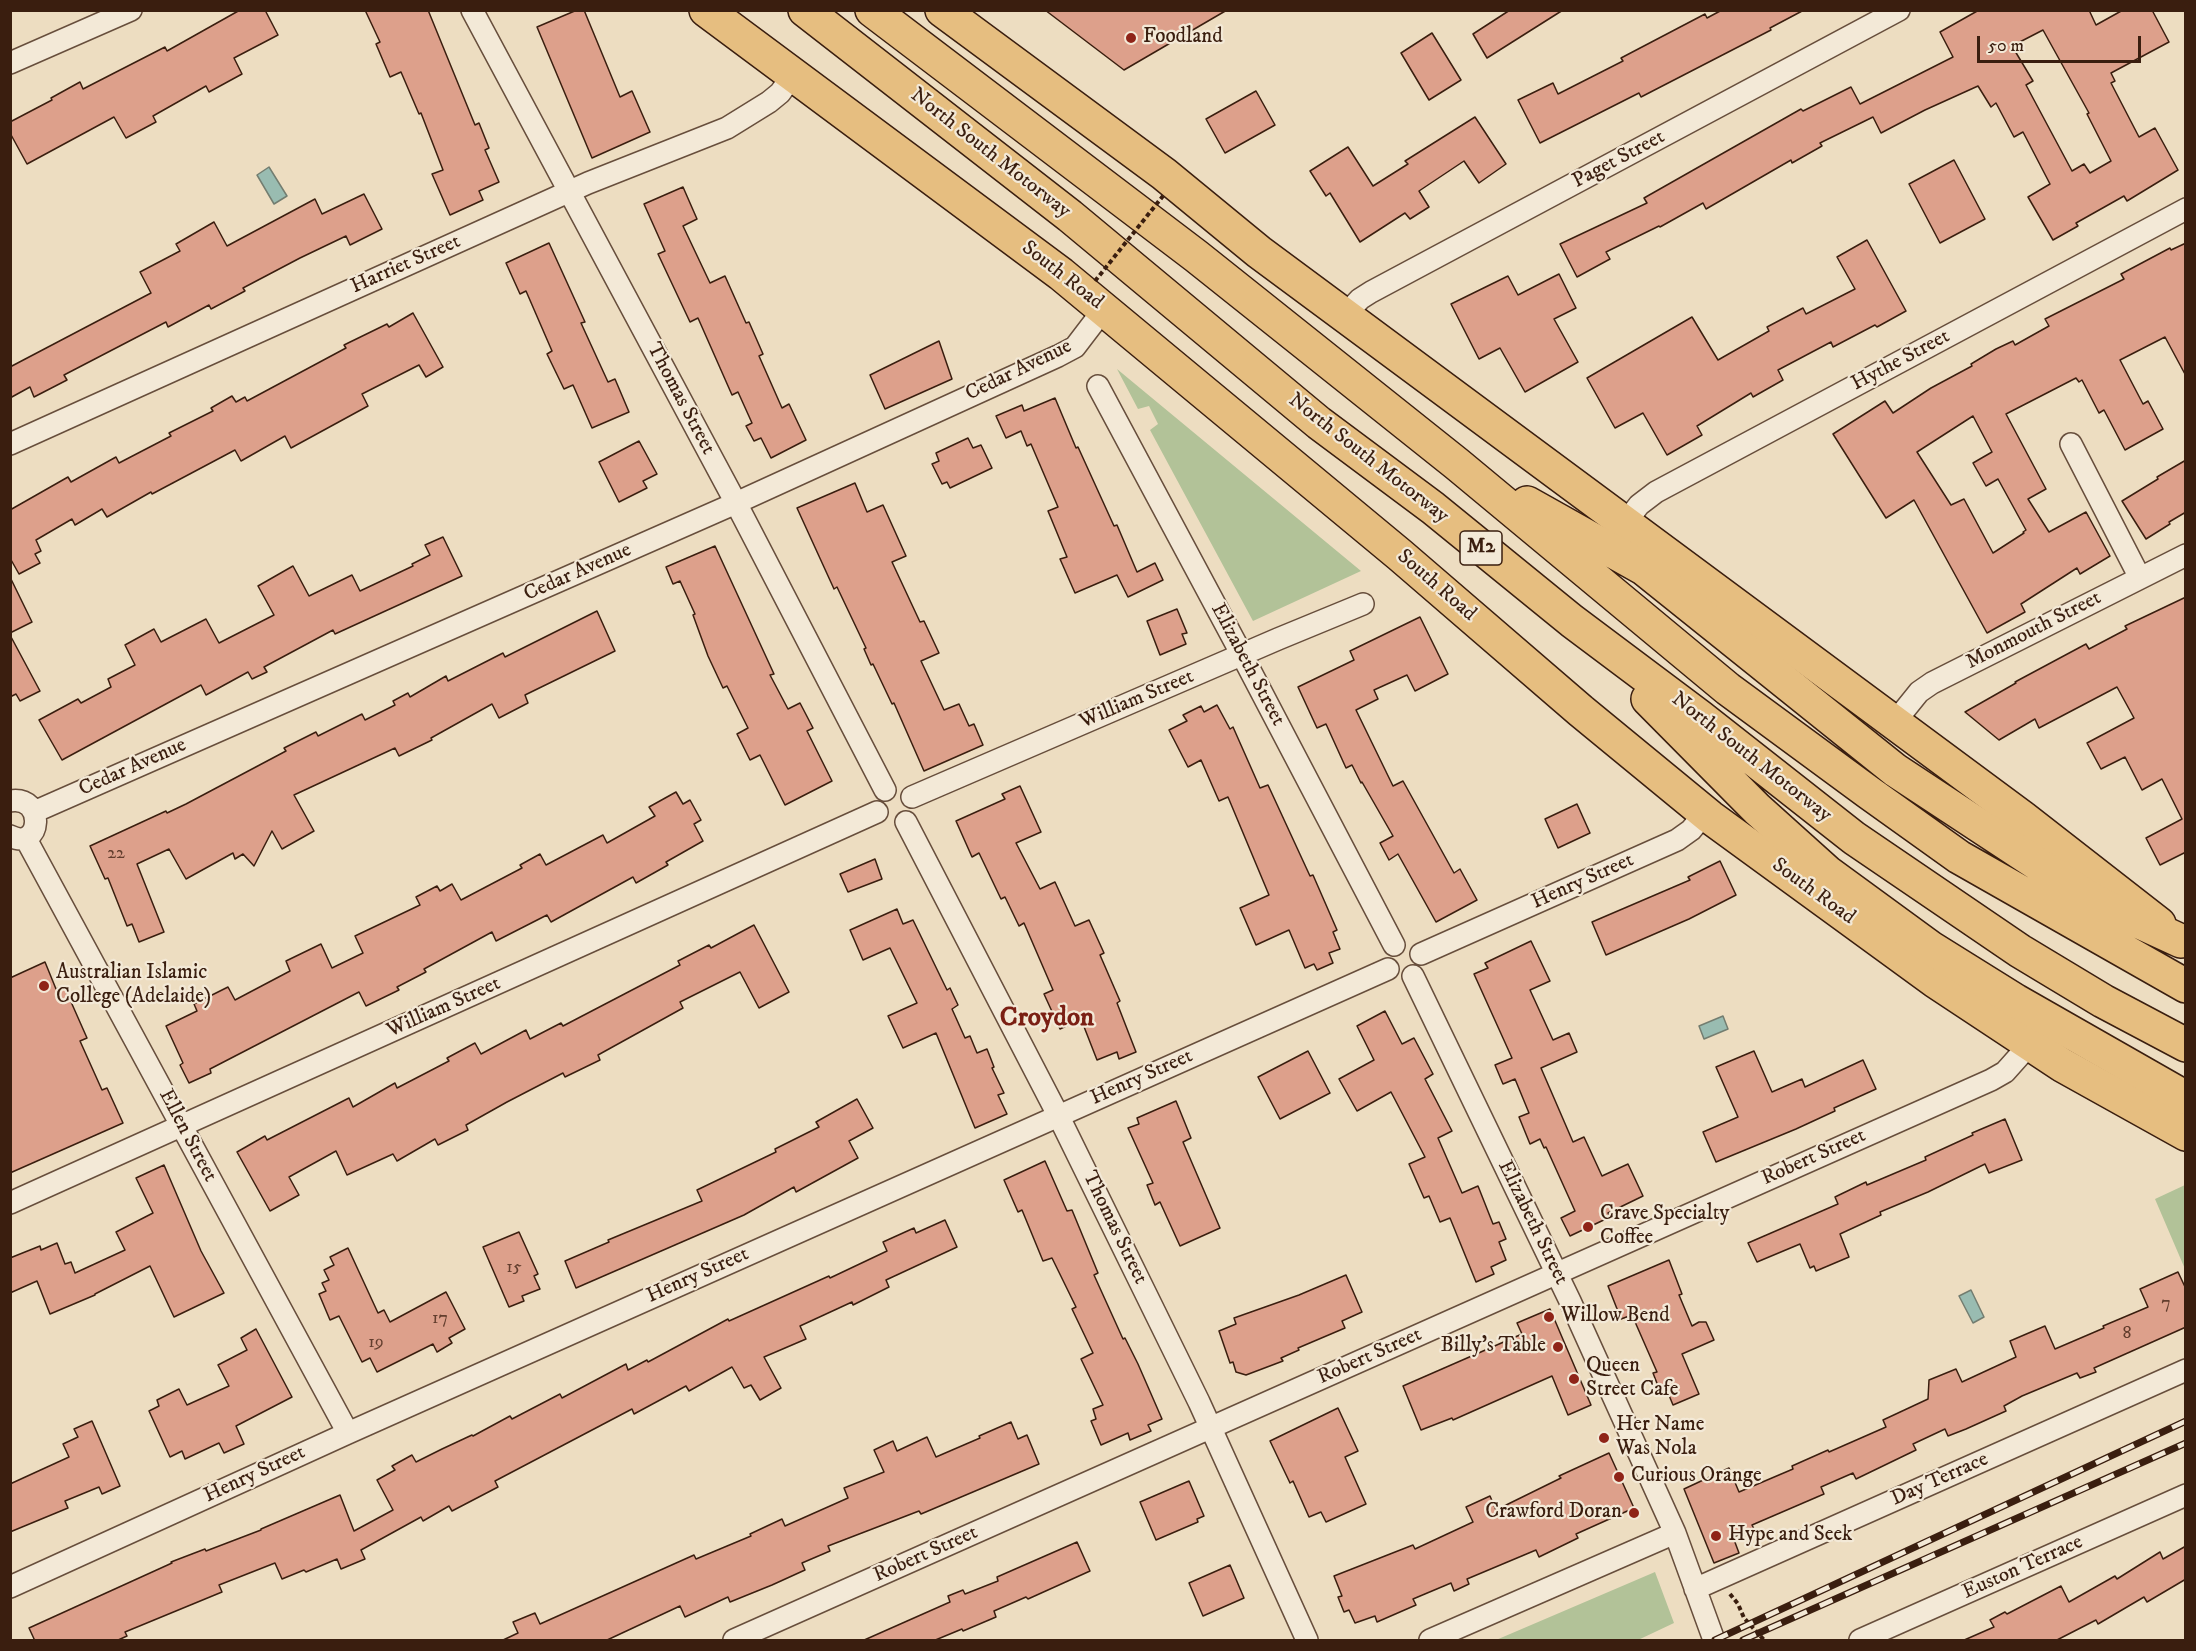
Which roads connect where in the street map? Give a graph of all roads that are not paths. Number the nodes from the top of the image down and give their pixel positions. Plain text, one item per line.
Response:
1 (131, 10) edge
2 (472, 10) edge
3 (706, 10) edge
4 (805, 10) edge
5 (872, 10) edge
6 (942, 10) edge
7 (1899, 10) edge
8 (10, 63) edge
9 (793, 75) junction
10 (568, 192) junction
11 (2186, 209) edge
12 (1100, 295) junction
13 (1345, 315) junction
14 (1098, 386) dead end
15 (10, 444) edge
16 (2071, 444) dead end
17 (1457, 464) junction
18 (736, 503) junction
19 (1625, 523) junction
20 (2186, 555) edge
21 (2140, 578) junction
22 (1363, 604) dead end
23 (1572, 621) junction
24 (1242, 655) junction
25 (1894, 723) junction
26 (885, 790) junction
27 (912, 797) junction
28 (10, 801) edge
29 (34, 812) junction
30 (877, 812) junction
31 (1705, 813) junction
32 (906, 822) junction
33 (18, 838) edge
34 (2184, 939) edge
35 (1394, 945) junction
36 (1420, 954) junction
37 (1388, 969) junction
38 (1413, 976) junction
39 (2186, 986) edge
40 (2030, 1044) junction
41 (2186, 1045) edge
42 (2186, 1098) edge
43 (1058, 1115) junction
44 (182, 1126) junction
45 (2186, 1134) edge
46 (10, 1203) edge
47 (1557, 1274) junction
48 (2186, 1370) edge
49 (1212, 1427) junction
50 (348, 1433) junction
51 (2186, 1495) edge
52 (1675, 1533) junction
53 (10, 1587) edge
54 (1695, 1589) junction
55 (734, 1641) edge
56 (1307, 1641) edge
57 (1430, 1641) edge
58 (1714, 1641) edge
59 (1860, 1641) edge

1 - 8 street
2 - 10 street, Thomas Street
3 - 9 main road, South Road
4 - 23 main road, North South Motorway / M2
5 - 17 main road, North South Motorway / M2
6 - 13 main road
7 - 13 street, Paget Street
9 - 10 street, Harriet Street
9 - 12 main road, South Road
10 - 15 street, Harriet Street
10 - 18 street, Thomas Street
11 - 19 street, Hythe Street
12 - 18 street, Cedar Avenue
12 - 31 main road, South Road
13 - 19 main road
14 - 24 street, Elizabeth Street
16 - 21 street
17 - 34 main road
17 - 39 main road, North South Motorway / M2
18 - 26 street, Thomas Street
18 - 29 street, Cedar Avenue
19 - 25 main road
20 - 21 street, Monmouth Street
21 - 25 street, Monmouth Street
22 - 24 street, William Street
23 - 41 main road, North South Motorway / M2
23 - 42 main road
24 - 27 street, William Street
24 - 35 street, Elizabeth Street
25 - 34 main road
26 - 27 street
26 - 30 street
27 - 32 street
28 - 29 street
29 - 33 street
30 - 32 street
30 - 44 street, William Street
31 - 36 street, Henry Street
31 - 40 main road, South Road
32 - 43 street, Thomas Street
33 - 44 street, Ellen Street
35 - 36 street
35 - 37 street
36 - 38 street
37 - 38 street
37 - 43 street, Henry Street
38 - 47 street, Elizabeth Street
40 - 45 main road, South Road
40 - 47 street, Robert Street
43 - 49 street, Thomas Street
43 - 50 street, Henry Street
44 - 46 street, William Street
44 - 50 street, Ellen Street
47 - 49 street, Robert Street
47 - 52 street, Elizabeth Street
48 - 54 street, Day Terrace
49 - 55 street, Robert Street
49 - 56 street, Thomas Street
50 - 53 street, Henry Street
51 - 59 street, Euston Terrace
52 - 54 street, Elizabeth Street
52 - 57 street
54 - 58 street, Elizabeth Street

